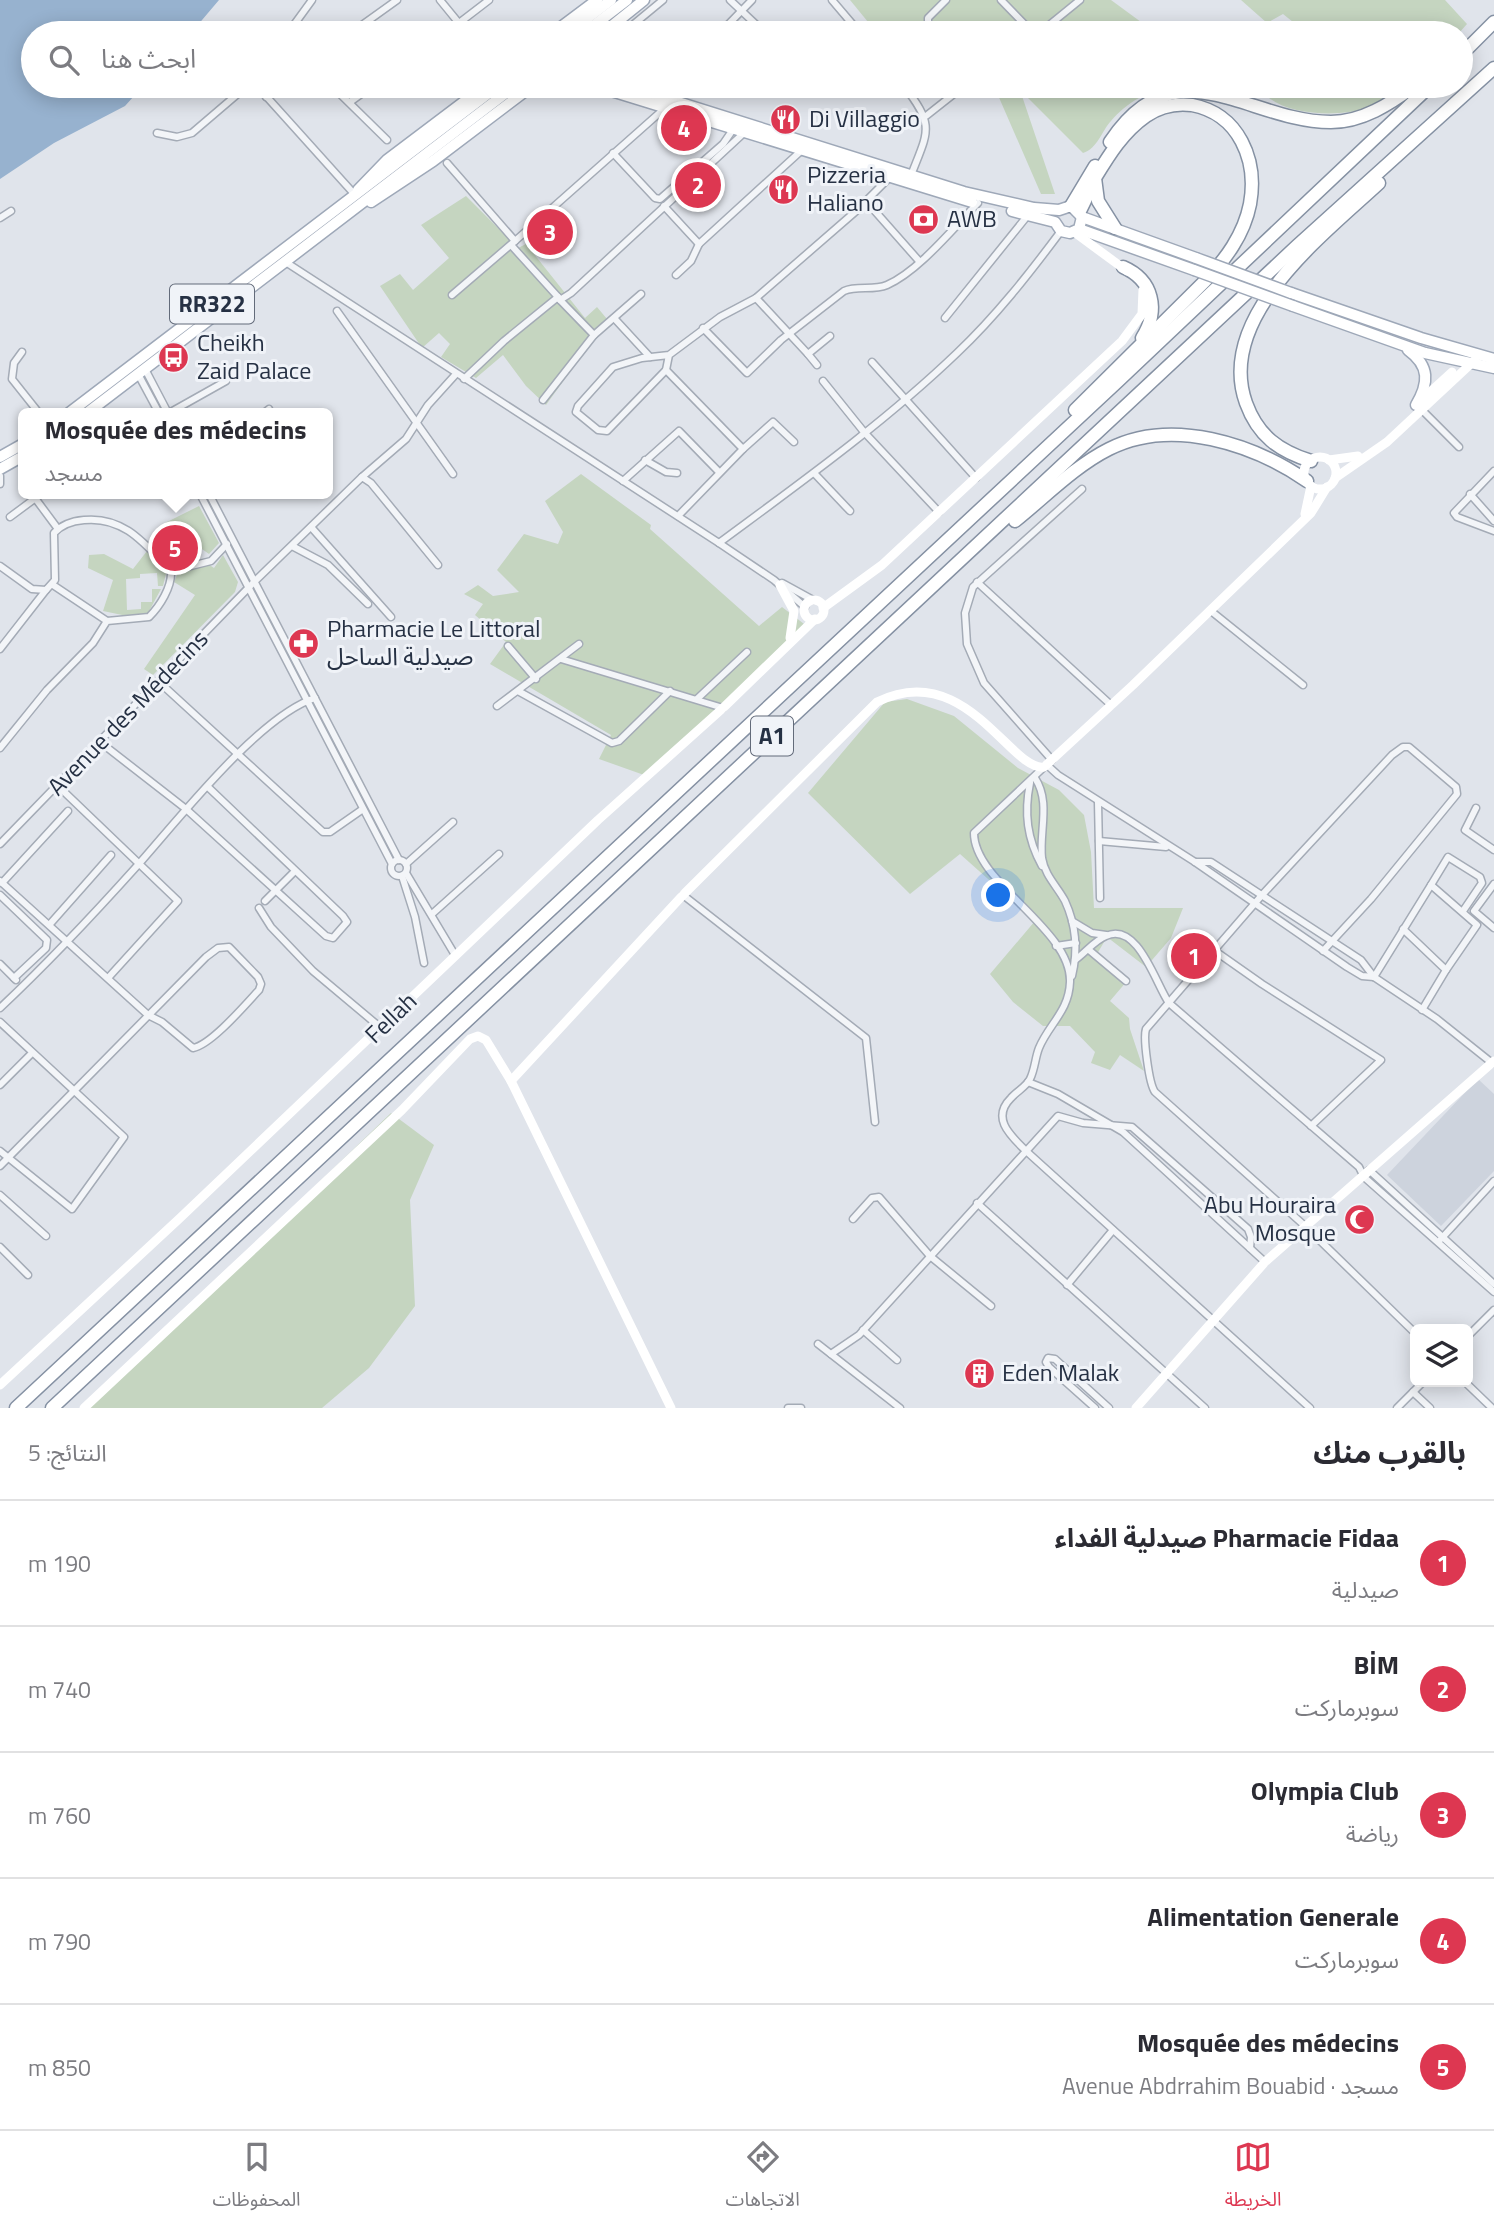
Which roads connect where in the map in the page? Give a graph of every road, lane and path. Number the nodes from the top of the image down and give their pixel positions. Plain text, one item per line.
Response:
1 (312, 0) edge
2 (397, 0) edge
3 (439, 0) edge
4 (489, 0) edge
5 (597, 0) edge
6 (611, 0) edge
7 (627, 0) edge
8 (644, 0) edge
9 (663, 0) edge
10 (730, 0) edge
11 (752, 0) edge
12 (832, 0) edge
13 (946, 0) edge
14 (1001, 0) edge
15 (1080, 0) edge
16 (741, 10) junction
17 (297, 21) edge
18 (368, 21) edge
19 (456, 21) edge
20 (463, 21) edge
21 (569, 21) edge
22 (584, 21) edge
23 (600, 21) edge
24 (619, 21) edge
25 (638, 21) edge
26 (731, 21) edge
27 (752, 21) edge
28 (850, 21) edge
29 (928, 21) edge
30 (1020, 21) edge
31 (1054, 21) edge
32 (1492, 25) edge
33 (1473, 40) edge
34 (1473, 43) edge
35 (1494, 68) edge
36 (1483, 79) junction
37 (1473, 88) edge
38 (1473, 89) edge
39 (233, 98) edge
40 (267, 98) edge
41 (346, 98) edge
42 (356, 98) edge
43 (469, 98) edge
44 (483, 98) edge
45 (499, 98) edge
46 (516, 98) edge
47 (652, 98) edge
48 (658, 98) edge
49 (667, 98) edge
50 (913, 98) edge
51 (949, 98) edge
52 (1162, 98) edge
53 (1231, 98) edge
54 (1394, 98) edge
55 (1417, 98) edge
56 (1462, 98) edge
57 (1464, 98) edge
58 (666, 101) junction
59 (350, 102) junction
60 (926, 116) junction
61 (742, 127) junction
62 (157, 133) dead end
63 (387, 141) dead end
64 (802, 150) junction
65 (613, 153) junction
66 (447, 163) dead end
67 (892, 174) junction
68 (1095, 178) junction
69 (909, 179) junction
70 (356, 196) junction
71 (866, 201) junction
72 (978, 203) junction
73 (664, 205) junction
74 (352, 209) junction
75 (11, 211) dead end
76 (1073, 211) junction
77 (1028, 215) junction
78 (0, 218) edge
79 (1058, 227) junction
80 (1115, 228) junction
81 (1077, 230) junction
82 (513, 243) junction
83 (699, 244) junction
84 (284, 261) junction
85 (919, 261) junction
86 (1195, 264) junction
87 (1122, 267) junction
88 (676, 275) dead end
89 (641, 294) dead end
90 (452, 295) dead end
91 (756, 298) junction
92 (559, 299) junction
93 (337, 311) dead end
94 (614, 318) junction
95 (945, 318) dead end
96 (703, 328) junction
97 (594, 335) junction
98 (791, 335) junction
99 (830, 336) dead end
100 (1400, 344) junction
101 (22, 352) dead end
102 (808, 354) junction
103 (669, 355) junction
104 (650, 356) junction
105 (1130, 356) junction
106 (1472, 358) junction
107 (1494, 359) edge
108 (873, 362) dead end
109 (817, 365) dead end
110 (1494, 368) edge
111 (666, 370) junction
112 (142, 371) junction
113 (456, 374) junction
114 (464, 379) junction
115 (226, 381) dead end
116 (823, 381) dead end
117 (907, 397) junction
118 (543, 400) dead end
119 (1419, 407) junction
120 (35, 408) edge
121 (76, 408) edge
122 (94, 408) edge
123 (157, 408) edge
124 (166, 408) edge
125 (178, 408) edge
126 (416, 421) junction
127 (1063, 431) junction
128 (864, 432) junction
129 (794, 442) dead end
130 (1459, 447) dead end
131 (743, 449) junction
132 (18, 459) edge
133 (645, 460) junction
134 (1329, 460) junction
135 (1311, 461) junction
136 (0, 469) edge
137 (1494, 471) edge
138 (719, 472) junction
139 (677, 473) dead end
140 (814, 473) junction
141 (453, 474) dead end
142 (0, 476) edge
143 (362, 477) junction
144 (976, 478) junction
145 (1335, 478) junction
146 (623, 481) junction
147 (1309, 483) junction
148 (0, 484) edge
149 (1327, 487) junction
150 (1082, 489) dead end
151 (1470, 494) junction
152 (34, 499) edge
153 (40, 499) edge
154 (202, 499) edge
155 (212, 499) edge
156 (850, 511) dead end
157 (939, 512) junction
158 (678, 516) junction
159 (10, 517) dead end
160 (1494, 521) edge
161 (1302, 522) junction
162 (311, 527) junction
163 (58, 529) junction
164 (1494, 531) edge
165 (232, 538) junction
166 (719, 543) junction
167 (226, 546) junction
168 (292, 546) junction
169 (438, 565) dead end
170 (0, 566) edge
171 (171, 571) junction
172 (255, 581) junction
173 (777, 582) junction
174 (977, 582) junction
175 (53, 585) junction
176 (933, 587) junction
177 (250, 588) junction
178 (46, 590) junction
179 (813, 600) junction
180 (368, 604) dead end
181 (824, 608) junction
182 (805, 611) junction
183 (1211, 611) junction
184 (391, 617) dead end
185 (815, 619) junction
186 (107, 621) junction
187 (790, 638) junction
188 (579, 644) dead end
189 (508, 646) dead end
190 (0, 649) edge
191 (782, 651) junction
192 (747, 652) dead end
193 (561, 659) junction
194 (536, 679) junction
195 (158, 681) junction
196 (1303, 685) dead end
197 (519, 691) junction
198 (670, 691) junction
199 (311, 699) junction
200 (697, 699) junction
201 (1111, 705) junction
202 (496, 706) dead end
203 (723, 708) junction
204 (338, 740) junction
205 (100, 742) junction
206 (330, 744) junction
207 (0, 748) edge
208 (237, 755) junction
209 (1048, 764) junction
210 (1032, 781) junction
211 (57, 785) junction
212 (208, 787) junction
213 (1098, 802) junction
214 (369, 805) junction
215 (1476, 808) dead end
216 (186, 809) junction
217 (362, 810) junction
218 (68, 811) dead end
219 (453, 822) dead end
220 (1098, 841) junction
221 (0, 844) edge
222 (1170, 847) junction
223 (1494, 850) edge
224 (499, 854) dead end
225 (111, 855) dead end
226 (1195, 862) junction
227 (399, 863) junction
228 (139, 864) junction
229 (295, 871) junction
230 (1045, 871) junction
231 (404, 874) junction
232 (1, 882) edge
233 (1494, 884) edge
234 (1431, 885) junction
235 (276, 890) junction
236 (0, 895) edge
237 (683, 895) junction
238 (1262, 895) junction
239 (1100, 898) dead end
240 (265, 901) dead end
241 (1255, 905) junction
242 (259, 908) dead end
243 (1463, 911) junction
244 (432, 914) junction
245 (1072, 921) junction
246 (50, 924) junction
247 (1494, 928) edge
248 (1403, 929) junction
249 (1106, 935) junction
250 (1334, 940) junction
251 (69, 941) junction
252 (1076, 943) junction
253 (1056, 946) junction
254 (1088, 950) junction
255 (1215, 951) junction
256 (1323, 951) junction
257 (455, 955) junction
258 (1075, 960) junction
259 (424, 963) dead end
260 (0, 964) edge
261 (1446, 970) junction
262 (1374, 977) junction
263 (14, 978) junction
264 (108, 978) junction
265 (1126, 981) dead end
266 (1070, 982) junction
267 (23, 987) junction
268 (1169, 1003) junction
269 (0, 1008) edge
270 (1422, 1010) junction
271 (148, 1015) junction
272 (0, 1022) edge
273 (381, 1028) junction
274 (32, 1053) junction
275 (1493, 1063) edge
276 (510, 1081) junction
277 (1028, 1082) junction
278 (0, 1085) edge
279 (74, 1093) junction
280 (874, 1122) dead end
281 (1112, 1124) junction
282 (1311, 1126) junction
283 (1026, 1150) junction
284 (0, 1151) edge
285 (8, 1158) junction
286 (0, 1166) edge
287 (1368, 1174) junction
288 (1494, 1181) edge
289 (0, 1195) edge
290 (977, 1203) junction
291 (853, 1219) dead end
292 (1305, 1226) junction
293 (1113, 1230) junction
294 (46, 1236) dead end
295 (1440, 1240) junction
296 (0, 1247) edge
297 (1250, 1248) junction
298 (930, 1256) junction
299 (1265, 1262) junction
300 (28, 1275) dead end
301 (1494, 1284) edge
302 (1068, 1285) junction
303 (1494, 1292) edge
304 (992, 1306) dead end
305 (1494, 1310) edge
306 (1212, 1320) junction
307 (1410, 1328) edge
308 (863, 1331) junction
309 (1473, 1331) edge
310 (818, 1344) dead end
311 (831, 1353) junction
312 (898, 1360) dead end
313 (1167, 1372) junction
314 (0, 1385) edge
315 (1418, 1387) edge
316 (1470, 1387) edge
317 (1413, 1392) junction
318 (16, 1408) edge
319 (52, 1408) edge
320 (84, 1408) edge
321 (671, 1408) edge
322 (788, 1408) edge
323 (801, 1408) edge
324 (900, 1408) edge
325 (1095, 1408) edge
326 (1109, 1408) edge
327 (1136, 1408) edge
328 (1205, 1408) edge
329 (1310, 1408) edge
330 (1397, 1408) edge
331 (1430, 1408) edge
332 (1492, 1408) edge

1 - 17 street
2 - 18 street
3 - 19 street
4 - 20 street
5 - 21 main road
6 - 22 main road
7 - 23 main road
8 - 24 main road
9 - 25 street
10 - 16 street
11 - 16 street
12 - 28 street
13 - 29 street
14 - 30 street
15 - 31 street
16 - 26 street
16 - 27 street
32 - 33 highway
32 - 34 highway
35 - 36 highway, A1
36 - 37 highway, A1
36 - 38 highway
39 - 62 street
40 - 70 street
41 - 59 street
42 - 59 street
43 - 70 main road, RR322
44 - 70 main road, RR322
45 - 74 main road, RR322
46 - 74 main road, RR322
47 - 58 main road
48 - 58 main road
49 - 58 street
50 - 60 street
51 - 60 street
52 - 76 highway
53 - 54 highway
55 - 127 highway, A1
56 - 176 highway, A1
57 - 135 highway
58 - 61 main road
58 - 65 street
59 - 63 street
60 - 69 street
61 - 64 main road
61 - 65 street
61 - 67 main road
61 - 73 street
64 - 67 main road
64 - 83 street
65 - 82 street
66 - 82 street
67 - 69 main road
67 - 71 street
68 - 76 highway
68 - 80 highway
68 - 105 highway
69 - 72 main road
69 - 76 main road
70 - 121 main road, RR322
71 - 85 street
71 - 91 street
72 - 77 main road
72 - 85 street
73 - 83 street
73 - 92 street
74 - 84 main road, RR322
75 - 78 street
76 - 79 main road
76 - 80 main road
76 - 81 main road
77 - 79 main road
77 - 95 street
79 - 81 main road
79 - 117 street
80 - 86 main road
81 - 86 main road
81 - 87 street
82 - 90 street
82 - 92 street
83 - 88 street
84 - 112 main road, RR322
84 - 113 street
85 - 98 street
86 - 100 main road, bridge
86 - 106 main road, bridge
87 - 105 highway
87 - 144 street, Fellah
89 - 94 street
91 - 96 street
91 - 98 street
92 - 97 street
92 - 114 street
93 - 126 street
94 - 97 street
94 - 104 street
96 - 98 street
96 - 103 street
97 - 118 street
98 - 102 street
99 - 102 street
100 - 106 main road
100 - 119 main road
101 - 120 street
102 - 109 street
103 - 104 street
103 - 111 street
104 - 111 street
105 - 127 highway
106 - 107 main road
106 - 110 main road
106 - 119 street
108 - 117 street
111 - 131 street
112 - 122 main road, RR322
112 - 123 street
112 - 124 street
113 - 114 street
113 - 126 street, Avenue des Médecins
114 - 146 street
115 - 125 street
116 - 128 street
117 - 128 street
117 - 144 street
119 - 130 street
119 - 134 street
119 - 145 street
126 - 141 street
126 - 143 street, Avenue des Médecins
127 - 318 highway, A1
128 - 140 street
128 - 157 street
129 - 131 street
131 - 138 street
132 - 136 main road
133 - 138 street
133 - 139 street
133 - 146 street
134 - 135 street
134 - 145 street
135 - 147 street
137 - 151 street
138 - 158 street
140 - 156 street
140 - 166 street
142 - 148 street
143 - 162 street, Avenue des Médecins
143 - 169 street
144 - 157 street, Fellah
145 - 149 street
146 - 158 street
147 - 149 street
147 - 161 street
147 - 176 highway
149 - 161 street
150 - 174 street
151 - 160 street
151 - 164 street
152 - 159 street
153 - 163 street
154 - 167 street
155 - 165 street
157 - 181 street, Fellah
158 - 166 street
161 - 183 street
162 - 168 street, Avenue des Médecins
162 - 184 street
163 - 171 street
163 - 175 street
165 - 167 street
165 - 172 street
166 - 173 street
167 - 171 street
167 - 177 street
168 - 172 street, Avenue des Médecins
168 - 180 street
170 - 178 street
171 - 186 street
172 - 177 street, Avenue des Médecins
172 - 199 street
173 - 179 street
173 - 182 street
173 - 187 street
174 - 201 street
174 - 209 street
175 - 178 street
175 - 186 street
176 - 319 highway, A1
177 - 195 street, Avenue des Médecins
177 - 199 street
178 - 190 street
179 - 181 street
179 - 182 street, Fellah
181 - 185 street, Fellah
182 - 185 street
182 - 187 street, Fellah
183 - 196 street
183 - 201 street
185 - 191 street, Fellah
186 - 207 street
187 - 191 street, Fellah
188 - 193 street
189 - 194 street
191 - 203 street, Fellah
192 - 200 street
193 - 194 street
193 - 198 street
194 - 197 street
195 - 205 street, Avenue des Médecins
195 - 208 street
197 - 198 street
197 - 202 street
198 - 200 street
199 - 204 street
199 - 206 street
199 - 208 street
200 - 203 street
201 - 209 street
203 - 257 street, Fellah
204 - 206 street
204 - 214 street
205 - 211 street, Avenue des Médecins
205 - 216 street
206 - 217 street
208 - 212 street
208 - 217 street
209 - 210 street
209 - 213 street
209 - 237 street
210 - 230 street
210 - 230 street
210 - 253 street
211 - 221 street, Avenue des Médecins
211 - 228 street
212 - 216 street
212 - 229 street
213 - 220 street
213 - 222 street
214 - 217 street
214 - 227 street
215 - 223 street
216 - 228 street
216 - 235 street
217 - 227 street
218 - 232 street
219 - 227 street
220 - 222 street
220 - 239 street
222 - 226 street
224 - 244 street
225 - 246 street
226 - 238 street
226 - 241 street
227 - 231 street
227 - 231 street
228 - 251 street
228 - 264 street
229 - 235 street
229 - 235 street
230 - 245 street
231 - 244 street
231 - 259 street
232 - 246 street
233 - 247 street
234 - 243 street
234 - 243 street
234 - 248 street
235 - 240 street
236 - 263 street
237 - 276 street
237 - 280 street
238 - 241 street
238 - 250 street
238 - 250 street
241 - 255 street
241 - 256 street
242 - 273 street
243 - 261 street
244 - 257 street
245 - 249 street
245 - 252 street
246 - 251 street
248 - 261 street
248 - 262 street
249 - 254 street
249 - 268 street
250 - 256 street
250 - 262 street
251 - 264 street
251 - 267 street
252 - 253 street
252 - 258 street
253 - 266 street
254 - 258 street
254 - 265 street
255 - 268 street
255 - 282 street
256 - 262 street
257 - 273 street, Fellah
258 - 266 street
260 - 263 street
261 - 270 street
262 - 270 street
263 - 267 street
264 - 271 street
266 - 277 street
267 - 269 street
268 - 282 street
268 - 292 street
270 - 275 street
271 - 271 street
271 - 279 street
272 - 274 street
273 - 314 street, Fellah
274 - 278 street
274 - 279 street
275 - 287 street
276 - 320 street
276 - 321 street
277 - 281 street
277 - 283 street
279 - 285 street
279 - 285 street
281 - 283 street
281 - 297 street
281 - 297 street
282 - 287 street
283 - 290 street
283 - 293 street
284 - 285 street
285 - 286 street
287 - 292 street
287 - 295 street
288 - 295 street
289 - 294 street
290 - 298 street
290 - 302 street
291 - 298 street
292 - 299 street
292 - 307 street
293 - 302 street
293 - 306 street
295 - 301 street
295 - 303 street
296 - 300 street
297 - 299 street
298 - 304 street
298 - 308 street
299 - 306 street
302 - 313 street
305 - 309 street
306 - 313 street
306 - 329 street
308 - 311 street
308 - 312 street
310 - 311 street
311 - 324 street
313 - 327 street
313 - 328 street
315 - 317 street
316 - 332 street
317 - 330 street
317 - 331 street
322 - 323 street
325 - 326 street

